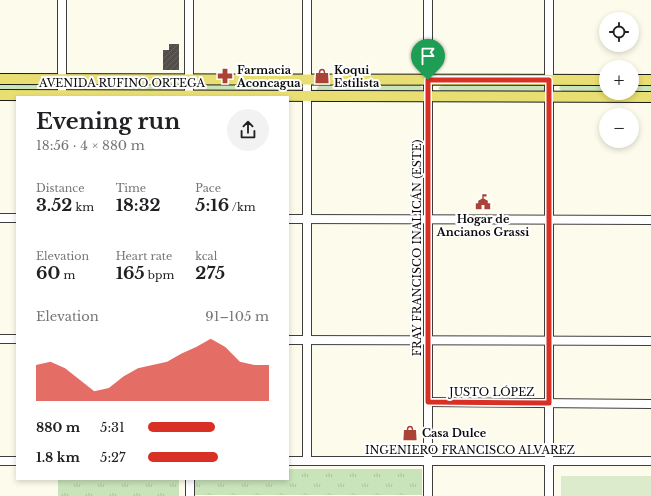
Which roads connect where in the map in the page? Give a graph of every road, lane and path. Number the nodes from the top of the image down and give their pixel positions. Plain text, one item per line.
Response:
1 (62, 0) edge
2 (189, 0) edge
3 (307, 0) edge
4 (428, 0) edge
5 (549, 0) edge
6 (0, 79) edge
7 (62, 79) junction
8 (189, 79) junction
9 (307, 80) junction
10 (428, 80) junction
11 (549, 80) junction
12 (599, 80) edge
13 (639, 80) edge
14 (651, 80) edge
15 (0, 95) edge
16 (62, 96) edge
17 (189, 96) edge
18 (307, 96) junction
19 (428, 96) junction
20 (549, 96) junction
21 (651, 97) edge
22 (0, 218) edge
23 (16, 218) edge
24 (289, 219) edge
25 (307, 219) junction
26 (428, 219) junction
27 (549, 220) junction
28 (651, 220) edge
29 (0, 339) edge
30 (16, 339) edge
31 (289, 340) edge
32 (307, 340) junction
33 (428, 340) junction
34 (549, 341) junction
35 (651, 341) edge
36 (428, 402) junction
37 (549, 403) junction
38 (651, 404) edge
39 (0, 461) edge
40 (16, 461) edge
41 (289, 461) edge
42 (307, 461) junction
43 (428, 461) junction
44 (549, 461) junction
45 (651, 461) edge
46 (190, 480) edge
47 (190, 496) edge
48 (428, 496) edge
49 (549, 496) edge

1 - 7 street
2 - 8 street
3 - 9 street
4 - 10 street, FRAY FRANCISCO INALICÁN (ESTE)
5 - 11 street
6 - 7 main road, AVENIDA RUFINO ORTEGA
7 - 8 main road, AVENIDA RUFINO ORTEGA
7 - 16 street
8 - 9 main road, AVENIDA RUFINO ORTEGA
8 - 17 street
9 - 10 main road, AVENIDA RUFINO ORTEGA
9 - 18 street
10 - 11 main road, AVENIDA RUFINO ORTEGA
10 - 19 street, FRAY FRANCISCO INALICÁN (ESTE)
11 - 12 main road, AVENIDA RUFINO ORTEGA
11 - 20 street
13 - 14 main road
15 - 16 main road, AVENIDA RUFINO ORTEGA
16 - 17 main road, AVENIDA RUFINO ORTEGA
17 - 18 main road, AVENIDA RUFINO ORTEGA
18 - 19 main road, AVENIDA RUFINO ORTEGA
18 - 25 street
19 - 20 main road, AVENIDA RUFINO ORTEGA
19 - 26 street, FRAY FRANCISCO INALICÁN (ESTE)
20 - 21 main road, AVENIDA RUFINO ORTEGA
20 - 27 street
22 - 23 street
24 - 25 street
25 - 26 street
25 - 32 street
26 - 27 street
26 - 33 street, FRAY FRANCISCO INALICÁN (ESTE)
27 - 28 street
27 - 34 street
29 - 30 street
31 - 32 street
32 - 33 street
32 - 42 street
33 - 34 street
33 - 36 street, FRAY FRANCISCO INALICÁN (ESTE)
34 - 35 street
34 - 37 street
36 - 37 street, JUSTO LÓPEZ
36 - 43 street, FRAY FRANCISCO INALICÁN (ESTE)
37 - 38 street, JUSTO LÓPEZ
37 - 44 street
39 - 40 street
41 - 42 street, INGENIERO FRANCISCO ALVAREZ
42 - 43 street, INGENIERO FRANCISCO ALVAREZ
43 - 44 street, INGENIERO FRANCISCO ALVAREZ
43 - 48 street, FRAY FRANCISCO INALICÁN (ESTE)
44 - 45 street, INGENIERO FRANCISCO ALVAREZ
44 - 49 street
46 - 47 street

